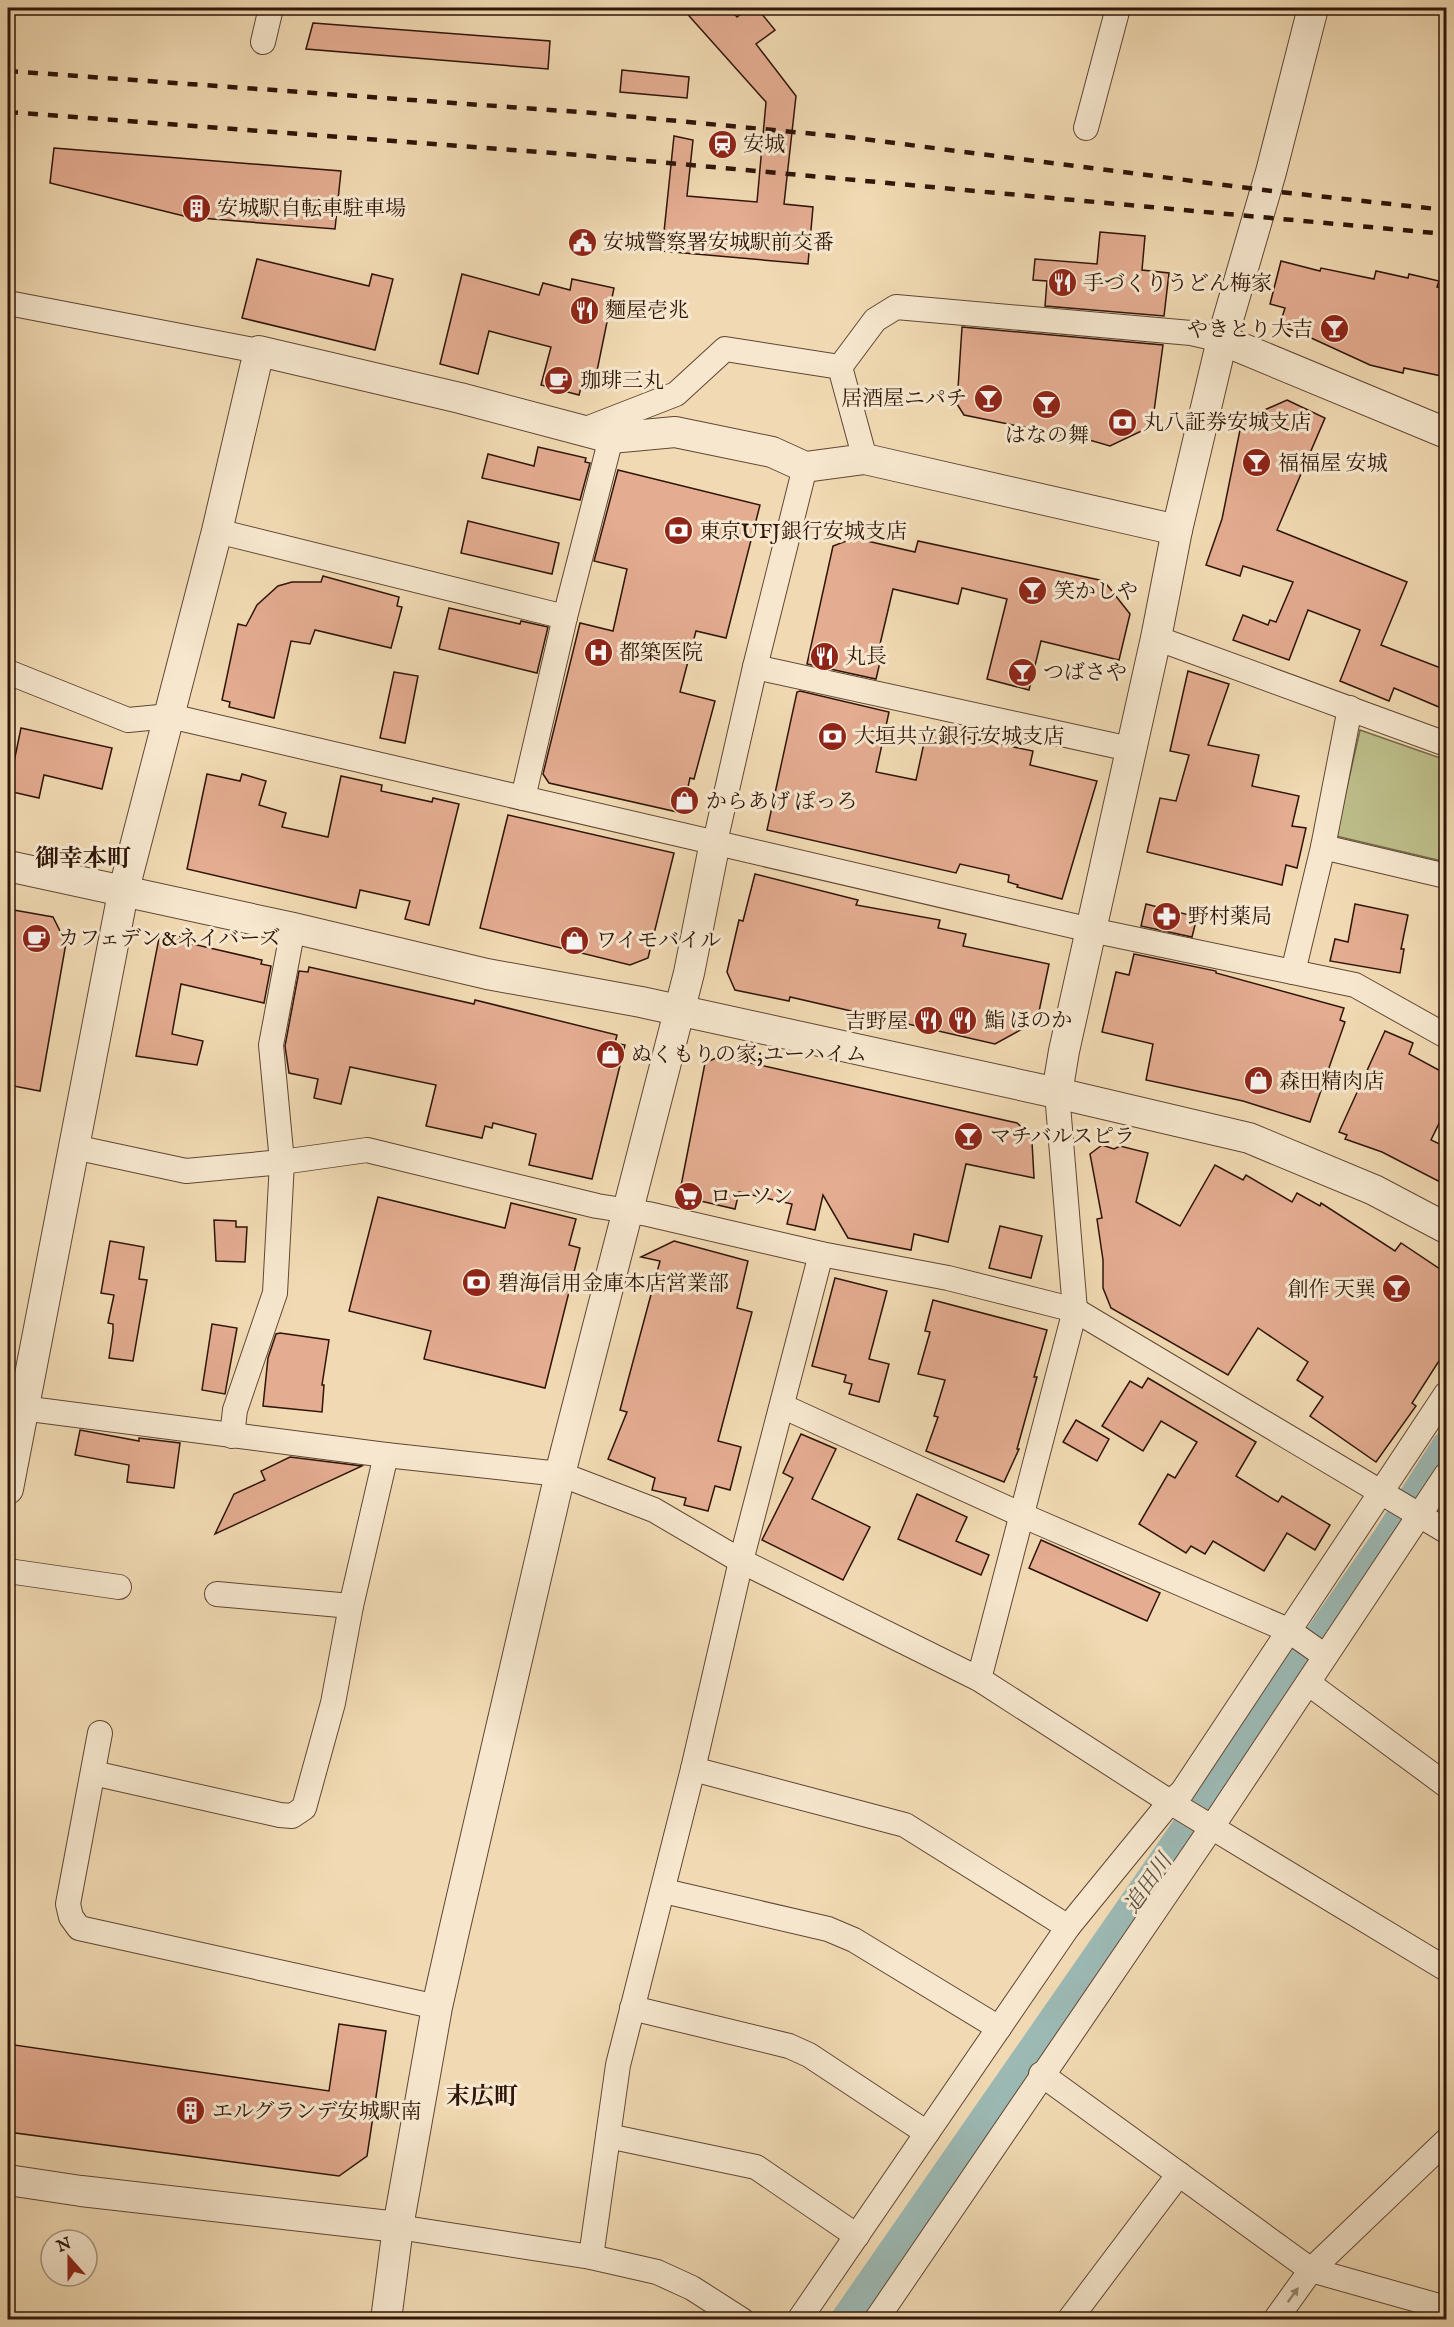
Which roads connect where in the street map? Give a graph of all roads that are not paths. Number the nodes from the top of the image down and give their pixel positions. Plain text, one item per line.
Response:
1 (271, 8) edge
2 (1118, 8) edge
3 (1313, 8) edge
4 (263, 42) dead end
5 (1086, 128) dead end
6 (8, 303) edge
7 (1222, 340) junction
8 (259, 351) junction
9 (840, 367) junction
10 (1446, 433) edge
11 (599, 434) junction
12 (865, 459) junction
13 (805, 467) junction
14 (1177, 530) junction
15 (216, 531) junction
16 (565, 617) junction
17 (1156, 638) junction
18 (755, 667) junction
19 (8, 672) edge
20 (1350, 708) junction
21 (170, 716) junction
22 (1446, 744) edge
23 (1130, 749) junction
24 (523, 798) junction
25 (715, 842) junction
26 (1323, 847) junction
27 (8, 866) edge
28 (1446, 876) edge
29 (123, 892) junction
30 (293, 928) junction
31 (1091, 930) junction
32 (1293, 972) junction
33 (679, 1011) junction
34 (1446, 1036) edge
35 (1057, 1093) junction
36 (74, 1148) junction
37 (282, 1162) junction
38 (628, 1210) junction
39 (1446, 1228) edge
40 (822, 1254) junction
41 (1075, 1310) junction
42 (1446, 1394) edge
43 (782, 1406) junction
44 (15, 1408) edge
45 (232, 1436) junction
46 (386, 1455) junction
47 (560, 1474) junction
48 (1446, 1475) edge
49 (8, 1489) edge
50 (1381, 1491) junction
51 (1023, 1514) junction
52 (1421, 1514) junction
53 (1446, 1531) edge
54 (741, 1561) junction
55 (8, 1571) edge
56 (119, 1587) dead end
57 (217, 1594) dead end
58 (351, 1606) junction
59 (1288, 1630) junction
60 (1325, 1656) junction
61 (979, 1679) junction
62 (1308, 1683) junction
63 (100, 1733) dead end
64 (693, 1769) junction
65 (93, 1773) junction
66 (1446, 1785) edge
67 (1170, 1802) junction
68 (1212, 1827) junction
69 (664, 1892) junction
70 (1068, 1927) junction
71 (1446, 1970) edge
72 (437, 2007) junction
73 (632, 2008) junction
74 (999, 2028) junction
75 (1041, 2074) junction
76 (927, 2133) junction
77 (608, 2136) junction
78 (1446, 2141) edge
79 (1179, 2174) junction
80 (8, 2180) edge
81 (398, 2227) junction
82 (857, 2236) junction
83 (591, 2257) junction
84 (1311, 2270) junction
85 (1446, 2308) edge
86 (885, 2316) edge
87 (386, 2319) edge
88 (742, 2319) edge
89 (799, 2319) edge
90 (1069, 2319) edge
91 (1275, 2319) edge

1 - 4 street
2 - 5 street
3 - 7 street
6 - 8 street
7 - 9 street
7 - 10 street
7 - 14 street
8 - 11 street
8 - 15 street
9 - 11 street
9 - 12 street
11 - 13 street
11 - 16 street
12 - 13 street
12 - 14 street
13 - 18 street
14 - 17 street
15 - 16 street
15 - 21 street
16 - 24 street
17 - 20 street
17 - 23 street
18 - 23 street
18 - 25 street
19 - 21 street
20 - 22 street
20 - 26 street
21 - 24 street
21 - 29 street
23 - 31 street
24 - 25 street
25 - 31 street
25 - 33 street
26 - 28 street
26 - 32 street
27 - 29 street
29 - 30 street
29 - 36 street
30 - 33 street
30 - 37 street
31 - 32 street
31 - 35 street
32 - 34 street
33 - 35 street
33 - 38 street
35 - 39 street
35 - 41 street
36 - 37 street
36 - 44 street
37 - 38 street
37 - 45 street
38 - 40 street
38 - 47 street
40 - 41 street
40 - 43 street
41 - 50 street
41 - 51 street
42 - 50 street
43 - 51 street
43 - 54 street
44 - 45 street
44 - 49 street
45 - 46 street
46 - 47 street
46 - 58 street
47 - 54 street
47 - 72 street
48 - 52 street
50 - 52 street
50 - 59 street
51 - 59 street
51 - 61 street
52 - 53 street
52 - 60 street
54 - 61 street
54 - 64 street
55 - 56 street
57 - 58 street
58 - 65 street
59 - 60 street
59 - 67 street
60 - 62 street
61 - 67 street
62 - 66 street
62 - 68 street
63 - 65 street
64 - 69 street
64 - 70 street
65 - 72 street
67 - 68 street
67 - 70 street
68 - 71 street
68 - 75 street
69 - 73 street
69 - 74 street
70 - 74 street
72 - 81 street
73 - 76 street
73 - 77 street
74 - 76 street
75 - 79 street
75 - 86 street
76 - 82 street
77 - 82 street
77 - 83 street
78 - 84 street
79 - 84 street
79 - 90 street
80 - 81 street
81 - 83 street
81 - 87 street
82 - 89 street
83 - 88 street
84 - 85 street
91 -> 84 street

